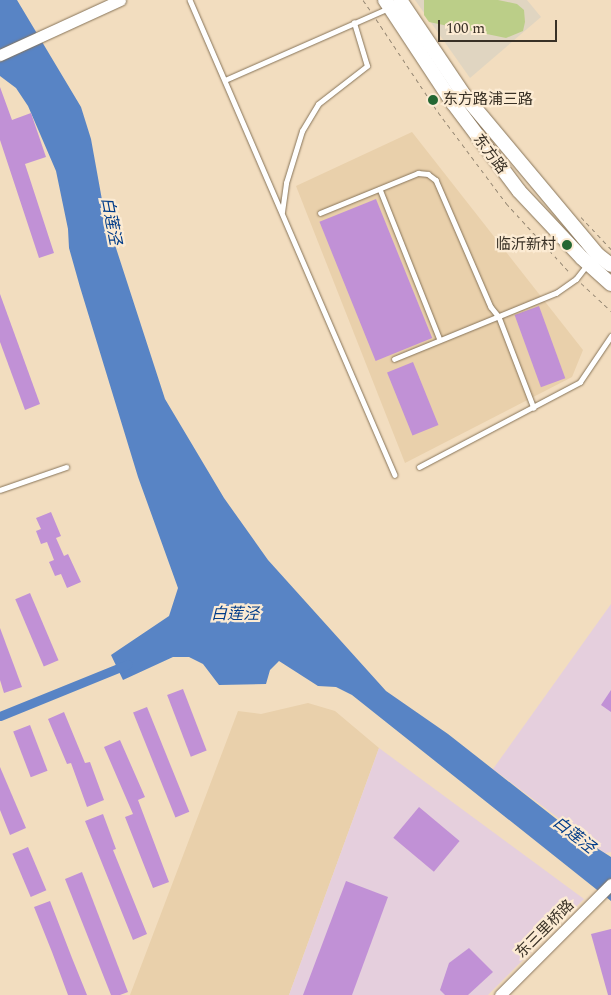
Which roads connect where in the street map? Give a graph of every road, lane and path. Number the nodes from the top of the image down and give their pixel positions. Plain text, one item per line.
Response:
1 (120, 0) edge
2 (190, 0) edge
3 (364, 0) edge
4 (392, 3) edge
5 (373, 15) junction
6 (354, 23) junction
7 (0, 55) edge
8 (225, 80) junction
9 (380, 189) junction
10 (282, 213) junction
11 (320, 214) dead end
12 (588, 264) junction
13 (611, 265) edge
14 (576, 279) junction
15 (611, 284) edge
16 (611, 311) edge
17 (499, 317) junction
18 (611, 336) edge
19 (440, 340) junction
20 (394, 359) dead end
21 (534, 408) junction
22 (419, 466) dead end
23 (66, 467) dead end
24 (395, 475) dead end
25 (0, 490) edge
26 (611, 884) edge
27 (500, 995) edge

1 - 7 street
2 - 8 lane
3 - 5 path, 东方路
4 - 5 lane
4 - 12 main road, 东方路
4 - 13 main road, 东方路
5 - 6 lane
5 - 14 path, 东方路
6 - 8 lane
6 - 10 lane
8 - 10 lane
9 - 11 lane
9 - 17 lane
9 - 19 lane
10 - 24 lane
12 - 14 lane
12 - 15 main road, 东方路
14 - 16 path, 东方路
14 - 17 lane
17 - 19 lane
17 - 21 lane
18 - 21 lane
19 - 20 lane
21 - 22 lane
23 - 25 lane
26 - 27 street, 东三里桥路

